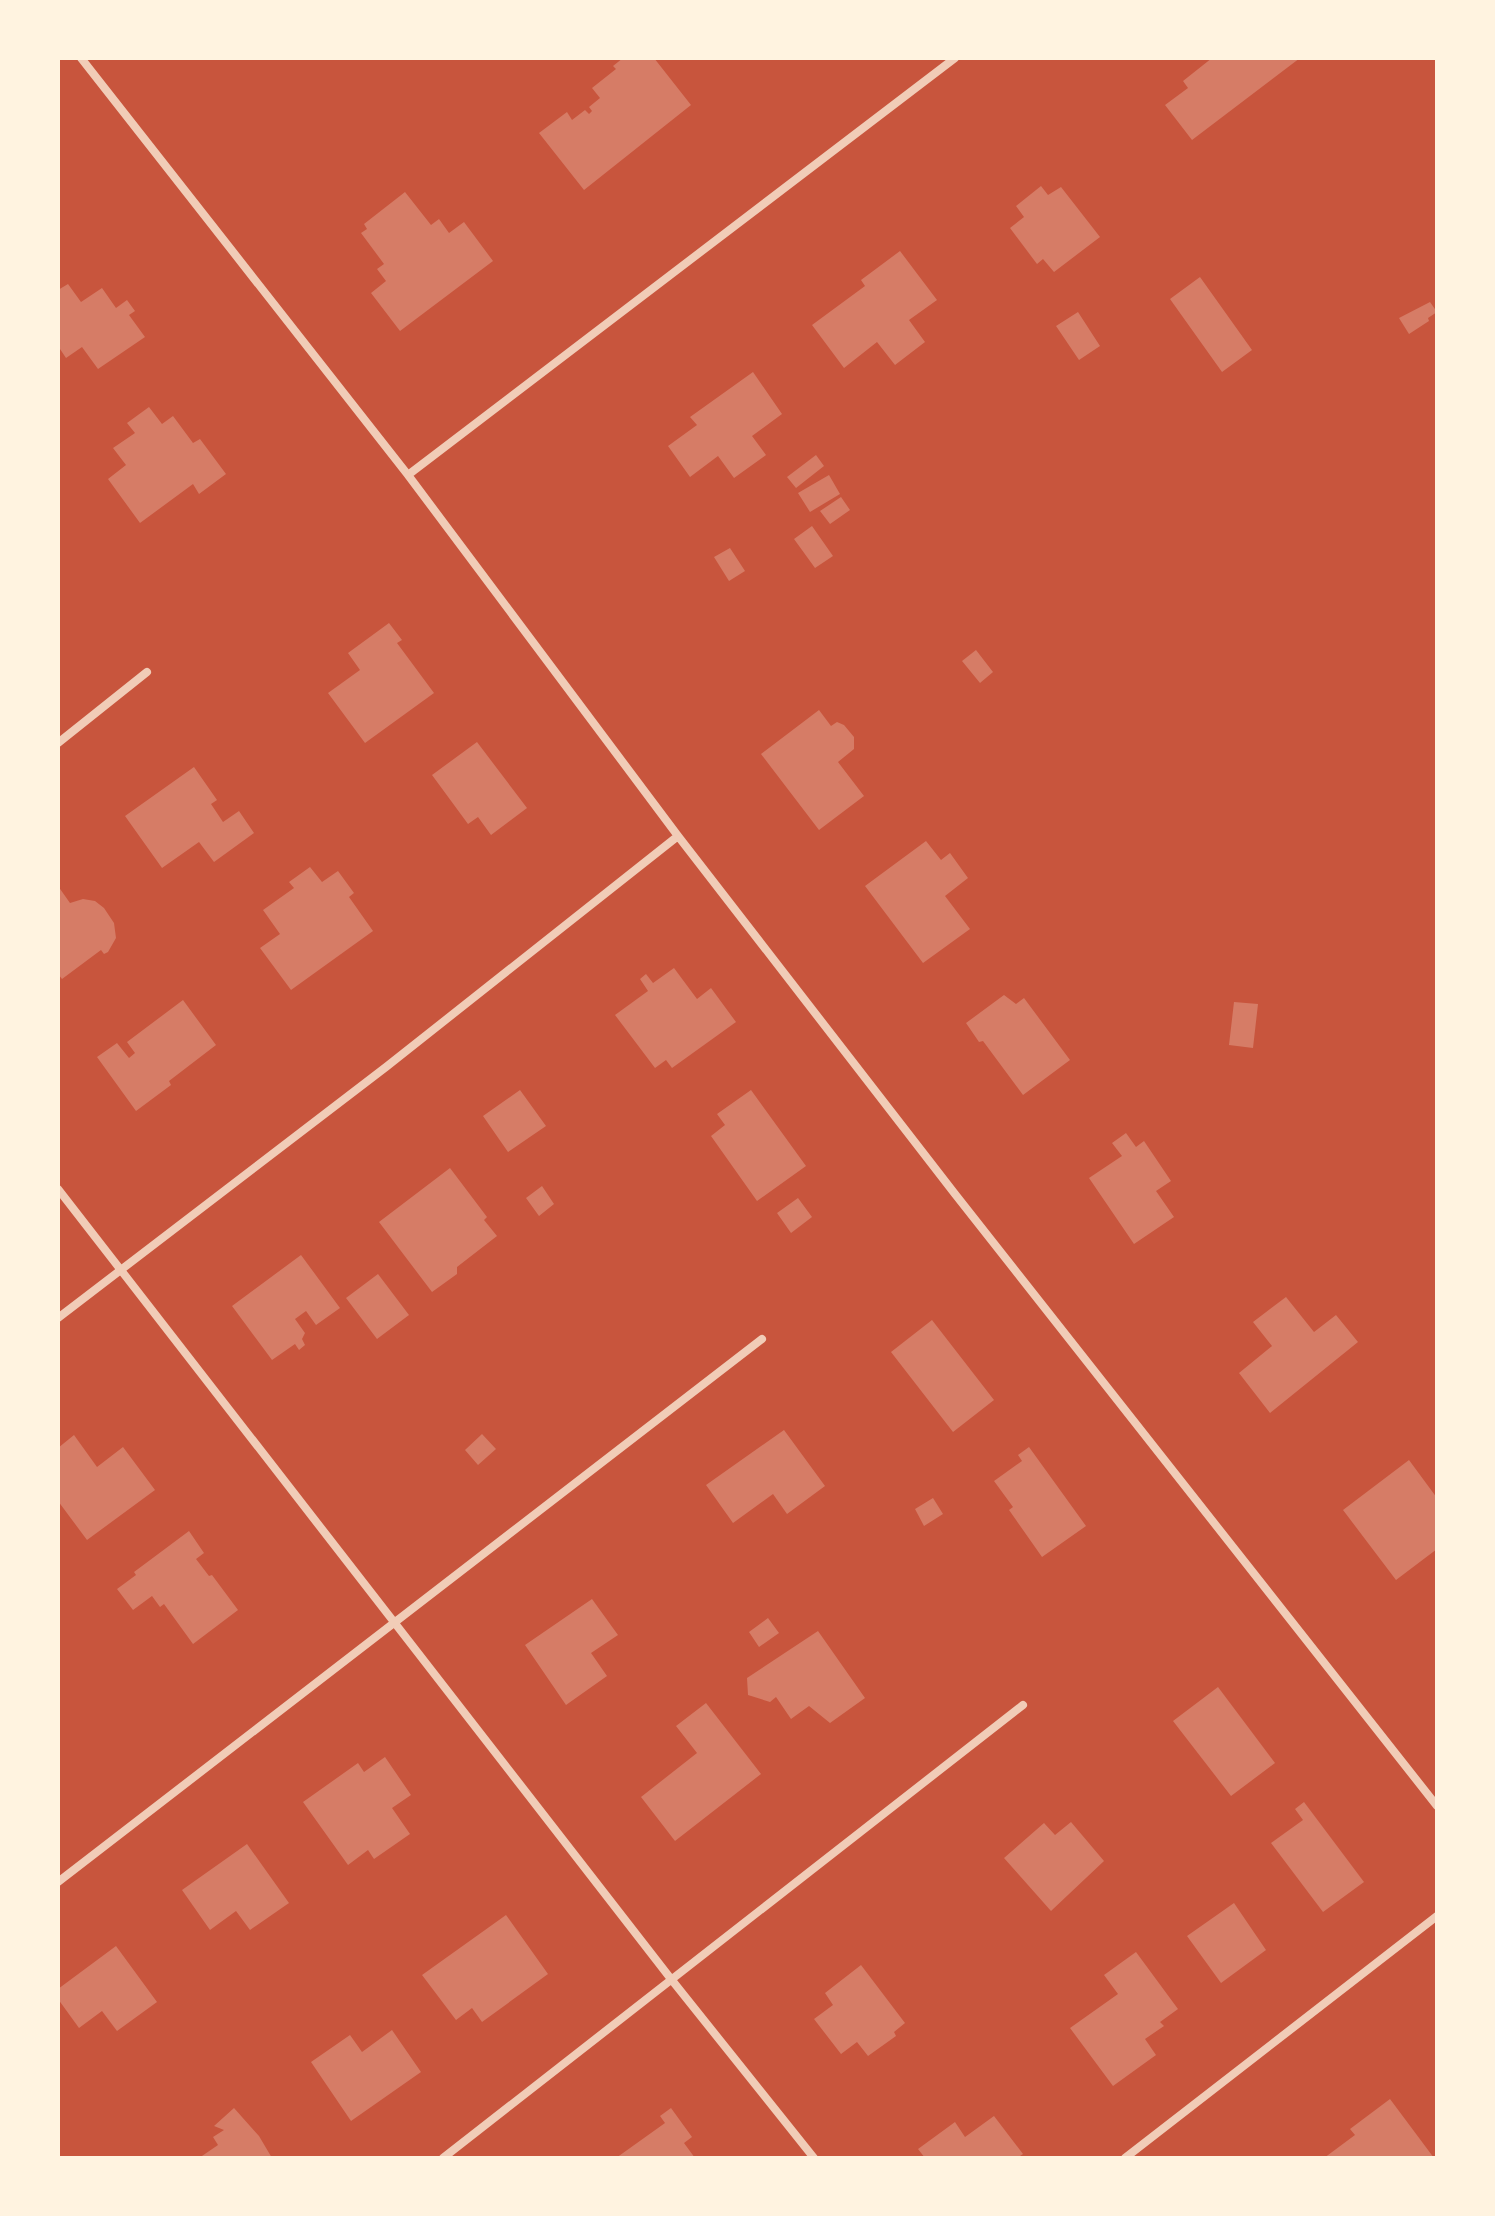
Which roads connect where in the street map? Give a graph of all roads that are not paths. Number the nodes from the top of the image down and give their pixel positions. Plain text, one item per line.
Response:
1 (81, 58) edge
2 (955, 58) edge
3 (408, 475) junction
4 (147, 672) dead end
5 (58, 743) edge
6 (678, 836) junction
7 (58, 1189) edge
8 (120, 1270) junction
9 (58, 1318) edge
10 (762, 1339) dead end
11 (393, 1622) junction
12 (1023, 1705) dead end
13 (1437, 1806) edge
14 (58, 1882) edge
15 (1437, 1916) edge
16 (671, 1979) junction
17 (443, 2158) edge
18 (814, 2158) edge
19 (1125, 2158) edge

1 - 3 street
2 - 3 street
3 - 6 street
4 - 5 street
6 - 8 street
6 - 13 street
7 - 8 street
8 - 9 street
8 - 11 street
10 - 11 street
11 - 14 street
11 - 16 street
12 - 16 street
15 - 19 street
16 - 17 street
16 - 18 street

